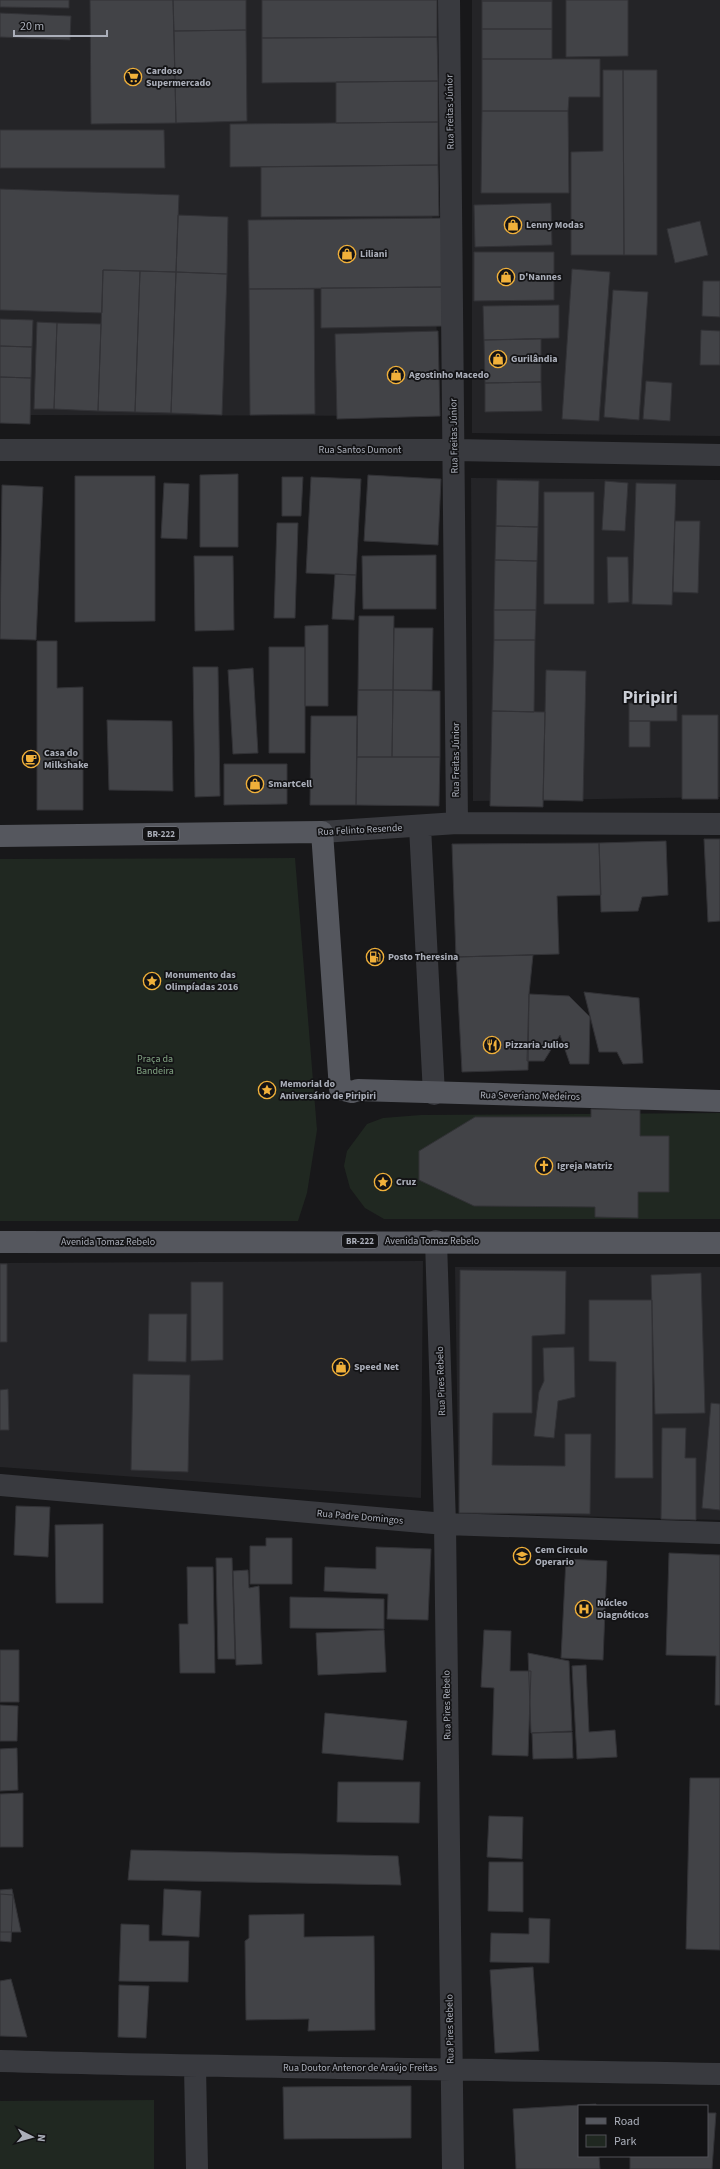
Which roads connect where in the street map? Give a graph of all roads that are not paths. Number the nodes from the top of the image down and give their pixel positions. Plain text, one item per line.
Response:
1 (449, 0) edge
2 (0, 450) edge
3 (454, 450) junction
4 (720, 455) edge
5 (457, 823) junction
6 (720, 824) edge
7 (420, 827) junction
8 (322, 832) junction
9 (0, 836) edge
10 (434, 1094) junction
11 (720, 1101) edge
12 (436, 1241) junction
13 (0, 1242) edge
14 (720, 1243) edge
15 (0, 1485) edge
16 (445, 1524) junction
17 (720, 1533) edge
18 (0, 2061) edge
19 (195, 2066) junction
20 (450, 2068) junction
21 (720, 2074) edge
22 (197, 2169) edge
23 (453, 2169) edge

1 - 3 street, Rua Freitas Júnior
2 - 3 street, Rua Santos Dumont
3 - 4 street, Rua Santos Dumont
3 - 5 street, Rua Freitas Júnior
5 - 6 street, Rua Felinto Resende
5 - 7 street, Rua Felinto Resende
7 - 8 street, Rua Felinto Resende
7 - 10 street
8 - 9 main road, Rua Felinto Resende / BR-222
8 - 10 main road, Rua Severiano Medeiros
10 - 11 main road, Rua Severiano Medeiros
12 - 13 main road, Avenida Tomaz Rebelo / BR-222
12 - 14 main road, Avenida Tomaz Rebelo / BR-222
12 - 16 street, Rua Pires Rebelo
15 - 16 street, Rua Padre Domingos
16 - 17 street, Rua Padre Domingos
16 - 20 street, Rua Pires Rebelo
18 - 19 street, Rua Doutor Antenor de Araújo Freitas
19 - 20 street, Rua Doutor Antenor de Araújo Freitas
19 - 22 street
20 - 21 street, Rua Doutor Antenor de Araújo Freitas
20 - 23 street, Rua Pires Rebelo

